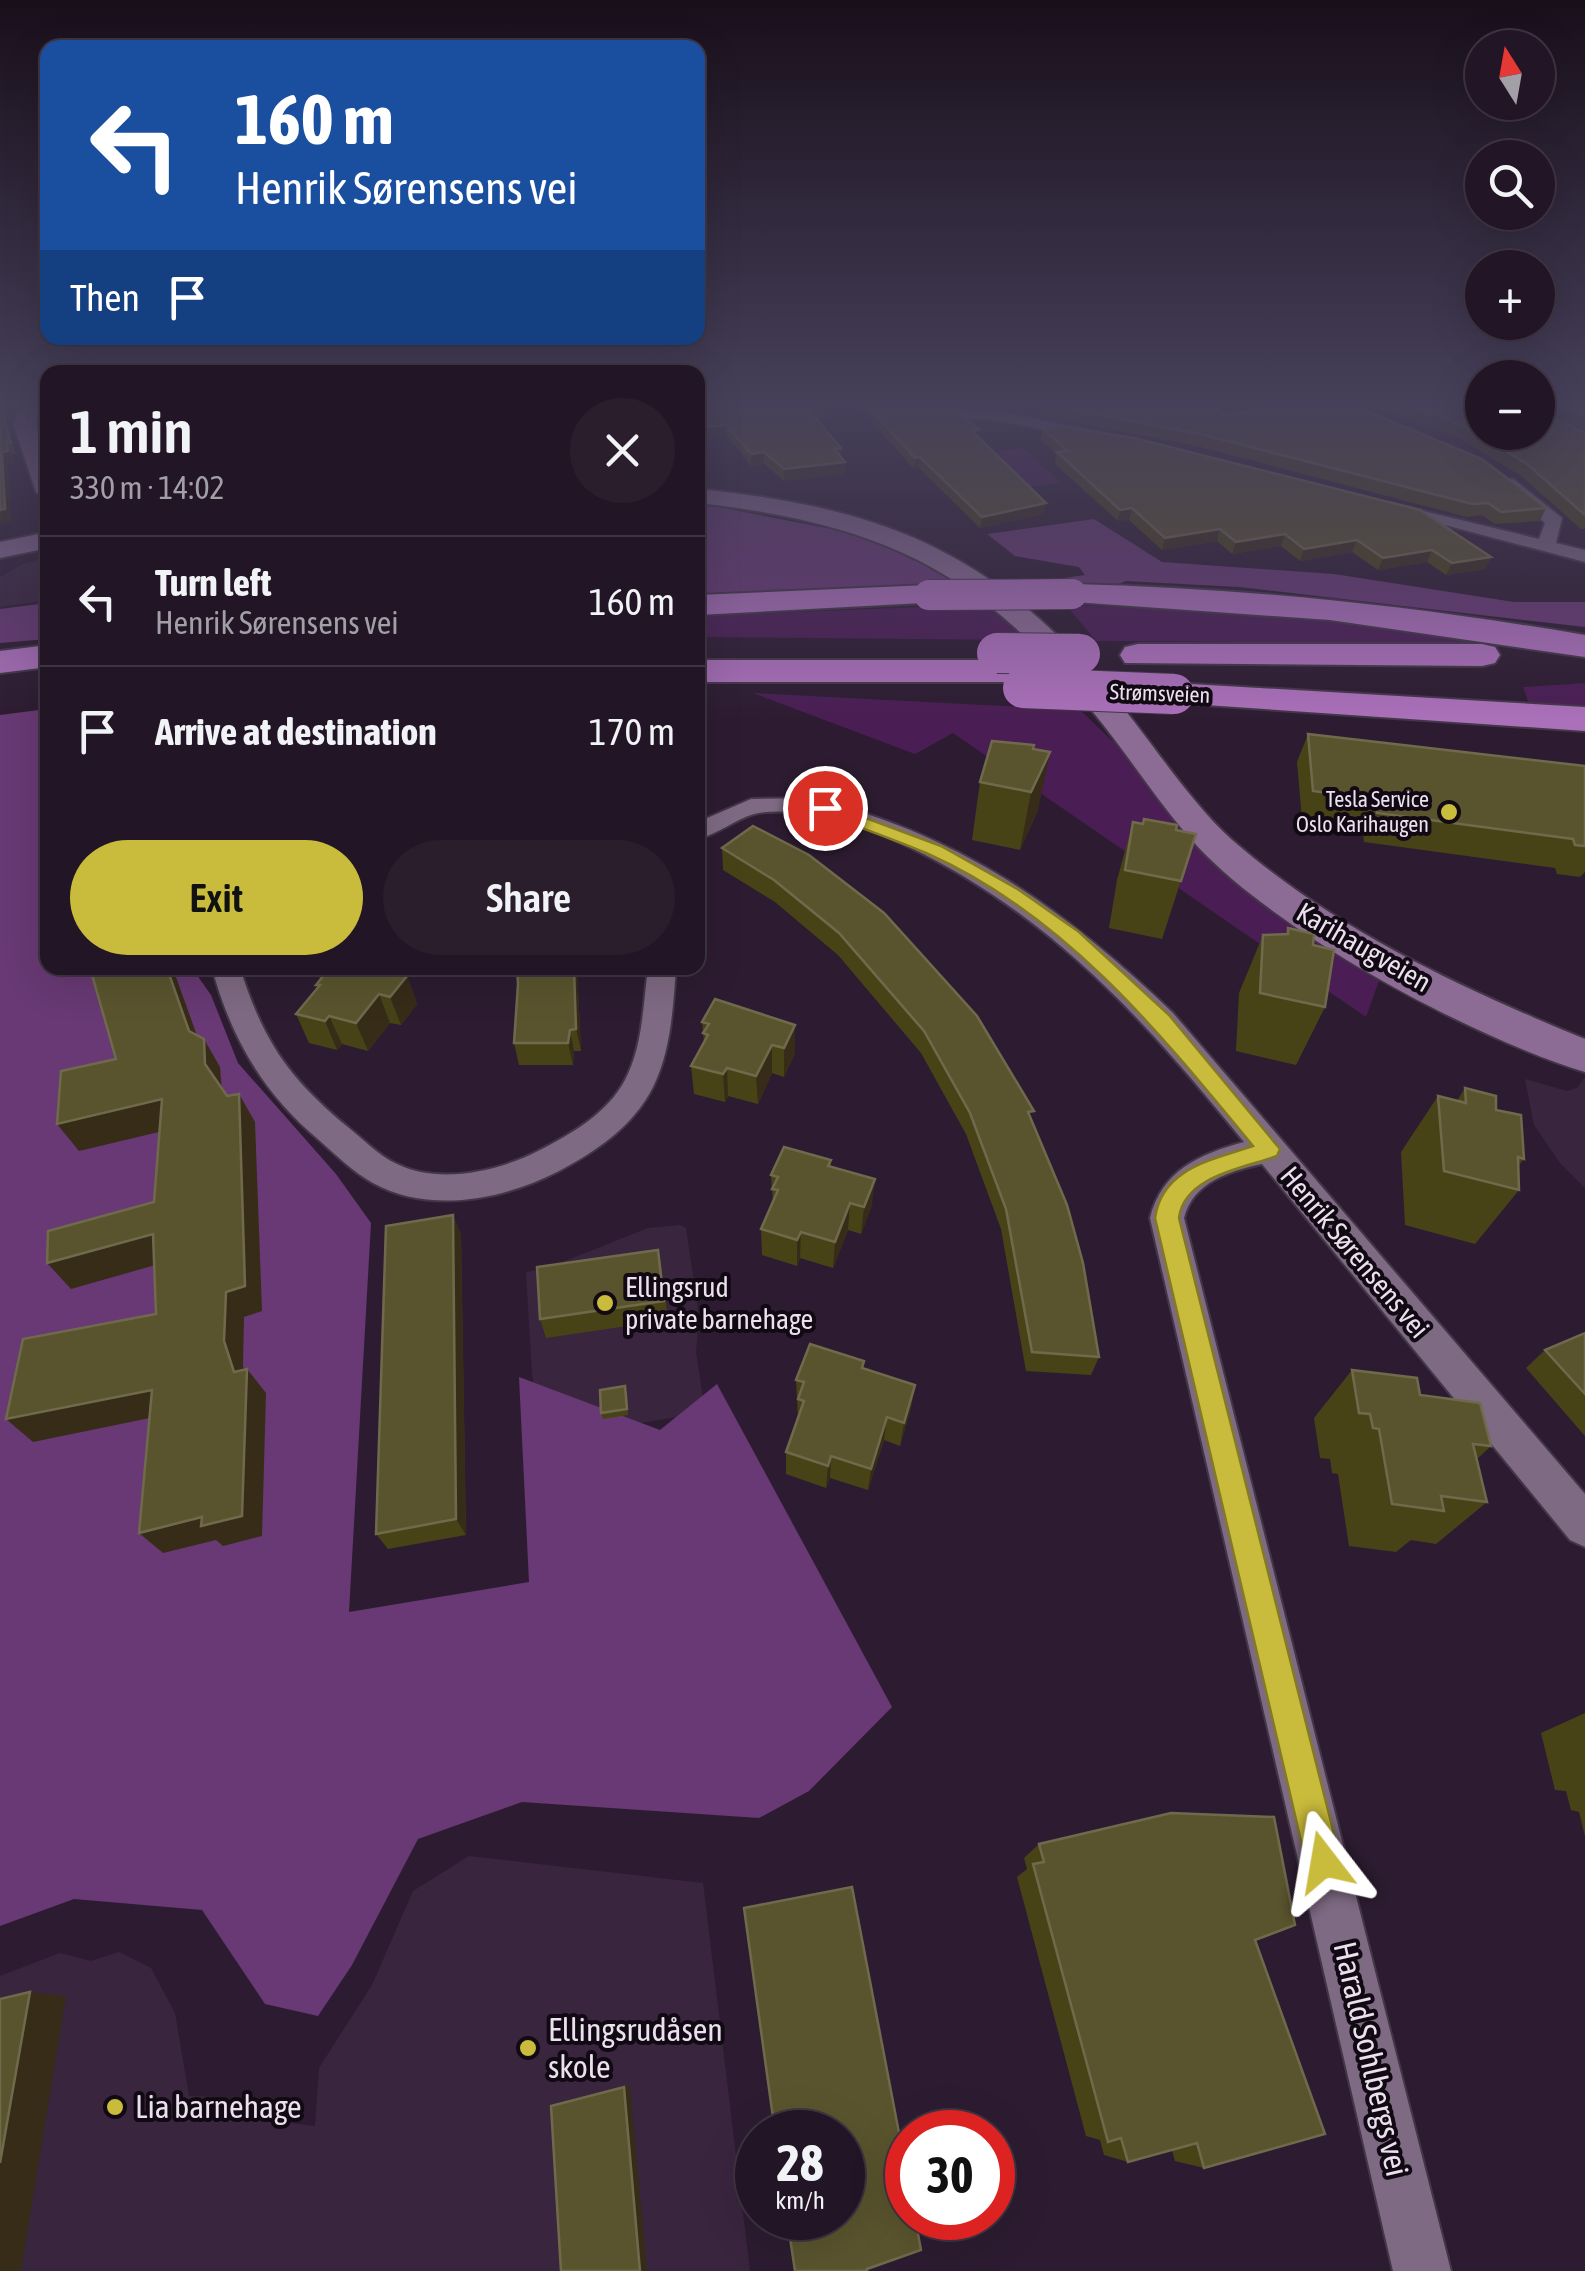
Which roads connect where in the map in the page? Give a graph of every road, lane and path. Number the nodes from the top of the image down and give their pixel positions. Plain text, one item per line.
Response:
1 (792, 510) edge
2 (1398, 510) edge
3 (1543, 510) edge
4 (40, 542) edge
5 (1545, 547) junction
6 (0, 550) edge
7 (1585, 556) edge
8 (705, 605) edge
9 (705, 648) edge
10 (1584, 659) edge
11 (1010, 670) junction
12 (705, 671) edge
13 (1155, 674) junction
14 (1585, 719) edge
15 (1176, 792) junction
16 (705, 828) edge
17 (228, 975) edge
18 (661, 975) edge
19 (1585, 1041) edge
20 (1585, 1056) edge
21 (1269, 1149) junction
22 (1585, 1526) edge
23 (1422, 2271) edge

1 - 15 main road, Karihaugveien
2 - 5 street
3 - 5 street
4 - 6 main road
5 - 7 street
8 - 10 highway, bridge
9 - 11 highway
10 - 13 highway
11 - 12 highway, Strømsveien
11 - 13 highway, Strømsveien, bridge
11 - 13 highway, bridge
13 - 14 highway, Strømsveien
15 - 19 main road, Karihaugveien
15 - 20 main road, Karihaugveien
16 - 21 street, Henrik Sørensens vei
17 - 18 street
21 - 22 street, Henrik Sørensens vei
21 - 23 street, Harald Sohlbergs vei

